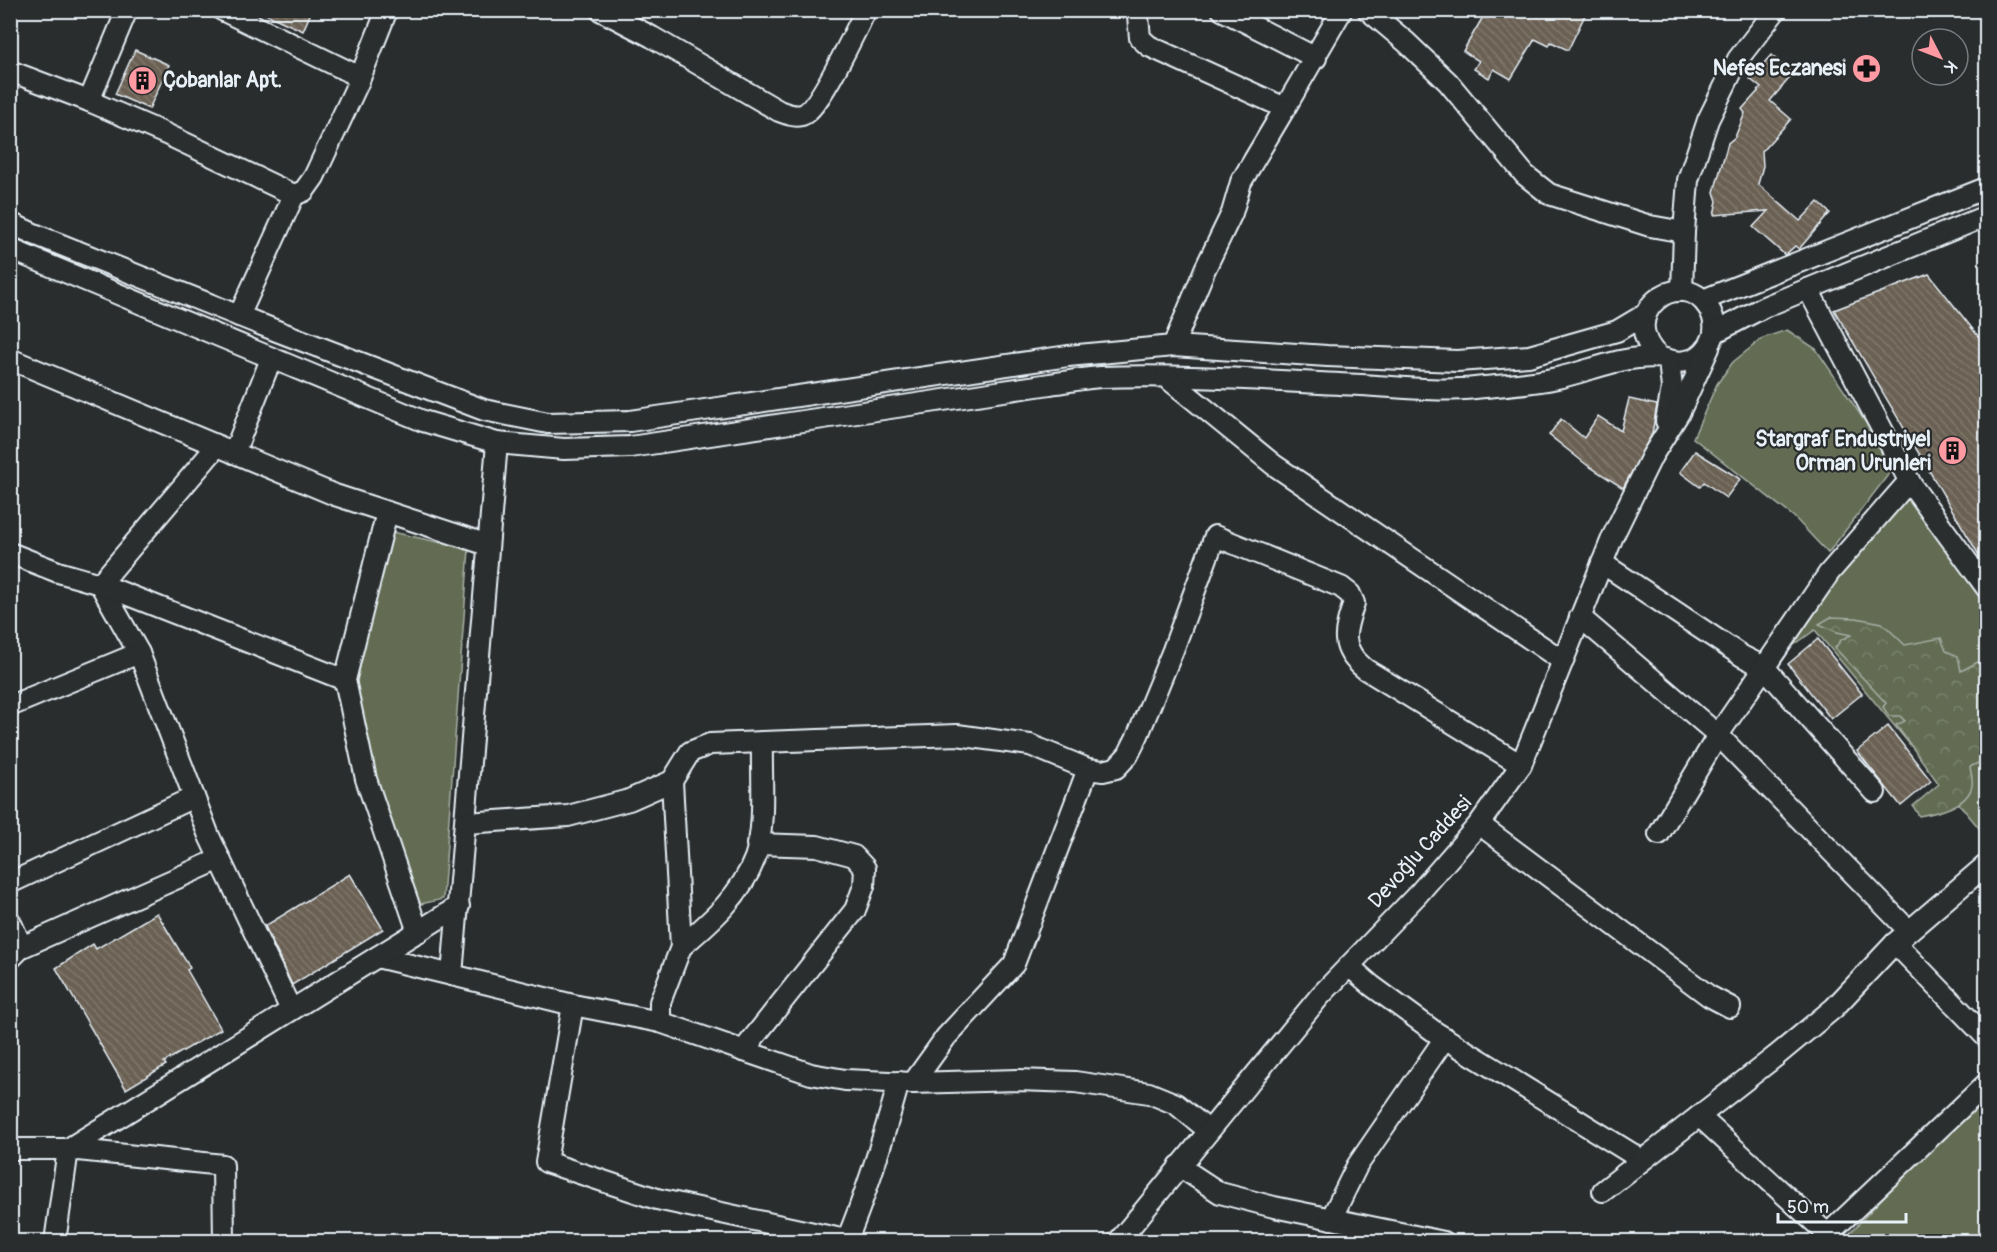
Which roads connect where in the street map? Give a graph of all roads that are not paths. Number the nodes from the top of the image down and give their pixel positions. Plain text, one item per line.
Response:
1 (127, 10) edge
2 (222, 10) edge
3 (387, 10) edge
4 (600, 10) edge
5 (866, 10) edge
6 (1141, 10) edge
7 (1222, 10) edge
8 (1342, 10) edge
9 (1368, 10) edge
10 (1776, 10) edge
11 (1316, 57) junction
12 (10, 71) edge
13 (360, 78) junction
14 (89, 101) junction
15 (1284, 108) junction
16 (1986, 188) edge
17 (294, 195) junction
18 (1986, 216) edge
19 (10, 222) edge
20 (1684, 232) junction
21 (10, 249) edge
22 (1808, 289) junction
23 (1682, 291) junction
24 (1703, 300) junction
25 (1644, 315) junction
26 (239, 316) junction
27 (1712, 339) junction
28 (1173, 346) junction
29 (10, 359) edge
30 (271, 359) junction
31 (1664, 359) junction
32 (1166, 377) junction
33 (1664, 436) junction
34 (497, 443) junction
35 (226, 450) junction
36 (1909, 481) junction
37 (387, 512) junction
38 (488, 545) junction
39 (10, 553) edge
40 (1602, 564) junction
41 (100, 584) junction
42 (1986, 586) edge
43 (1580, 617) junction
44 (139, 653) junction
45 (1563, 661) junction
46 (1764, 667) junction
47 (345, 680) junction
48 (10, 706) edge
49 (1718, 735) junction
50 (762, 742) junction
51 (1521, 765) junction
52 (1088, 769) junction
53 (672, 781) junction
54 (1875, 792) dead end
55 (194, 797) junction
56 (466, 823) junction
57 (1479, 824) junction
58 (1659, 834) dead end
59 (757, 844) junction
60 (220, 859) junction
61 (1986, 865) edge
62 (10, 883) edge
63 (459, 906) junction
64 (10, 921) edge
65 (418, 932) junction
66 (1901, 936) junction
67 (681, 947) junction
68 (16, 953) edge
69 (377, 957) junction
70 (1349, 966) junction
71 (452, 975) junction
72 (573, 1005) junction
73 (1730, 1007) dead end
74 (291, 1010) junction
75 (660, 1022) junction
76 (1986, 1037) edge
77 (1445, 1038) junction
78 (743, 1051) junction
79 (906, 1082) junction
80 (1986, 1084) edge
81 (1699, 1116) junction
82 (1208, 1130) junction
83 (10, 1149) edge
84 (68, 1149) junction
85 (1642, 1160) junction
86 (1179, 1167) junction
87 (1603, 1191) dead end
88 (1332, 1219) junction
89 (1832, 1238) edge
90 (1127, 1239) edge
91 (846, 1241) edge
92 (56, 1242) edge
93 (224, 1242) edge
94 (1444, 1242) edge

1 - 14 street
2 - 13 street
3 - 13 street
4 - 5 street
6 - 15 street
7 - 11 street
8 - 11 street
9 - 20 street
10 - 20 street
11 - 15 street
12 - 14 street
13 - 17 street
14 - 17 street
15 - 28 street
16 - 24 street
17 - 26 street
18 - 22 street
19 - 26 street
20 - 23 street
21 - 30 street
22 - 27 street
22 - 36 street
23 - 24 street
23 - 25 street
24 - 27 street
25 - 28 street
25 - 31 street
26 - 28 street
27 - 31 street
27 - 33 street
29 - 35 street
30 - 34 street
30 - 35 street
31 - 32 street
31 - 33 street
32 - 34 street
32 - 45 street
33 - 40 street, Devoğlu Caddesi
34 - 38 street
35 - 37 street
35 - 41 street
36 - 42 street
36 - 46 street
37 - 38 street
37 - 47 street
38 - 56 street
39 - 41 street
40 - 43 street, Devoğlu Caddesi
40 - 46 street
41 - 44 street
41 - 47 street
43 - 45 street, Devoğlu Caddesi
43 - 49 street
44 - 48 street
44 - 55 street
45 - 51 street, Devoğlu Caddesi
46 - 49 street
46 - 54 street
47 - 65 street
49 - 58 street
49 - 66 street
50 - 52 street
50 - 53 street
50 - 59 street
51 - 52 street
51 - 57 street, Devoğlu Caddesi
52 - 79 street
53 - 56 street
53 - 67 street
55 - 60 street
55 - 62 street
56 - 63 street
57 - 70 street, Devoğlu Caddesi
57 - 73 street
59 - 67 street
59 - 78 street
60 - 68 street
60 - 74 street
61 - 66 street
63 - 65 street
63 - 71 street
64 - 68 street
65 - 69 street
66 - 76 street
66 - 81 street
67 - 75 street
69 - 71 street
69 - 74 street
70 - 77 street
70 - 82 street, Devoğlu Caddesi
71 - 72 street
72 - 75 street
72 - 91 street
74 - 84 street
75 - 78 street
77 - 85 street
77 - 88 street
78 - 79 street
79 - 82 street
79 - 91 street
80 - 89 street
81 - 85 street
81 - 89 street
82 - 86 street, Devoğlu Caddesi
83 - 84 street
84 - 92 street
84 - 93 street
85 - 87 street
86 - 88 street
86 - 90 street, Devoğlu Caddesi
88 - 94 street

